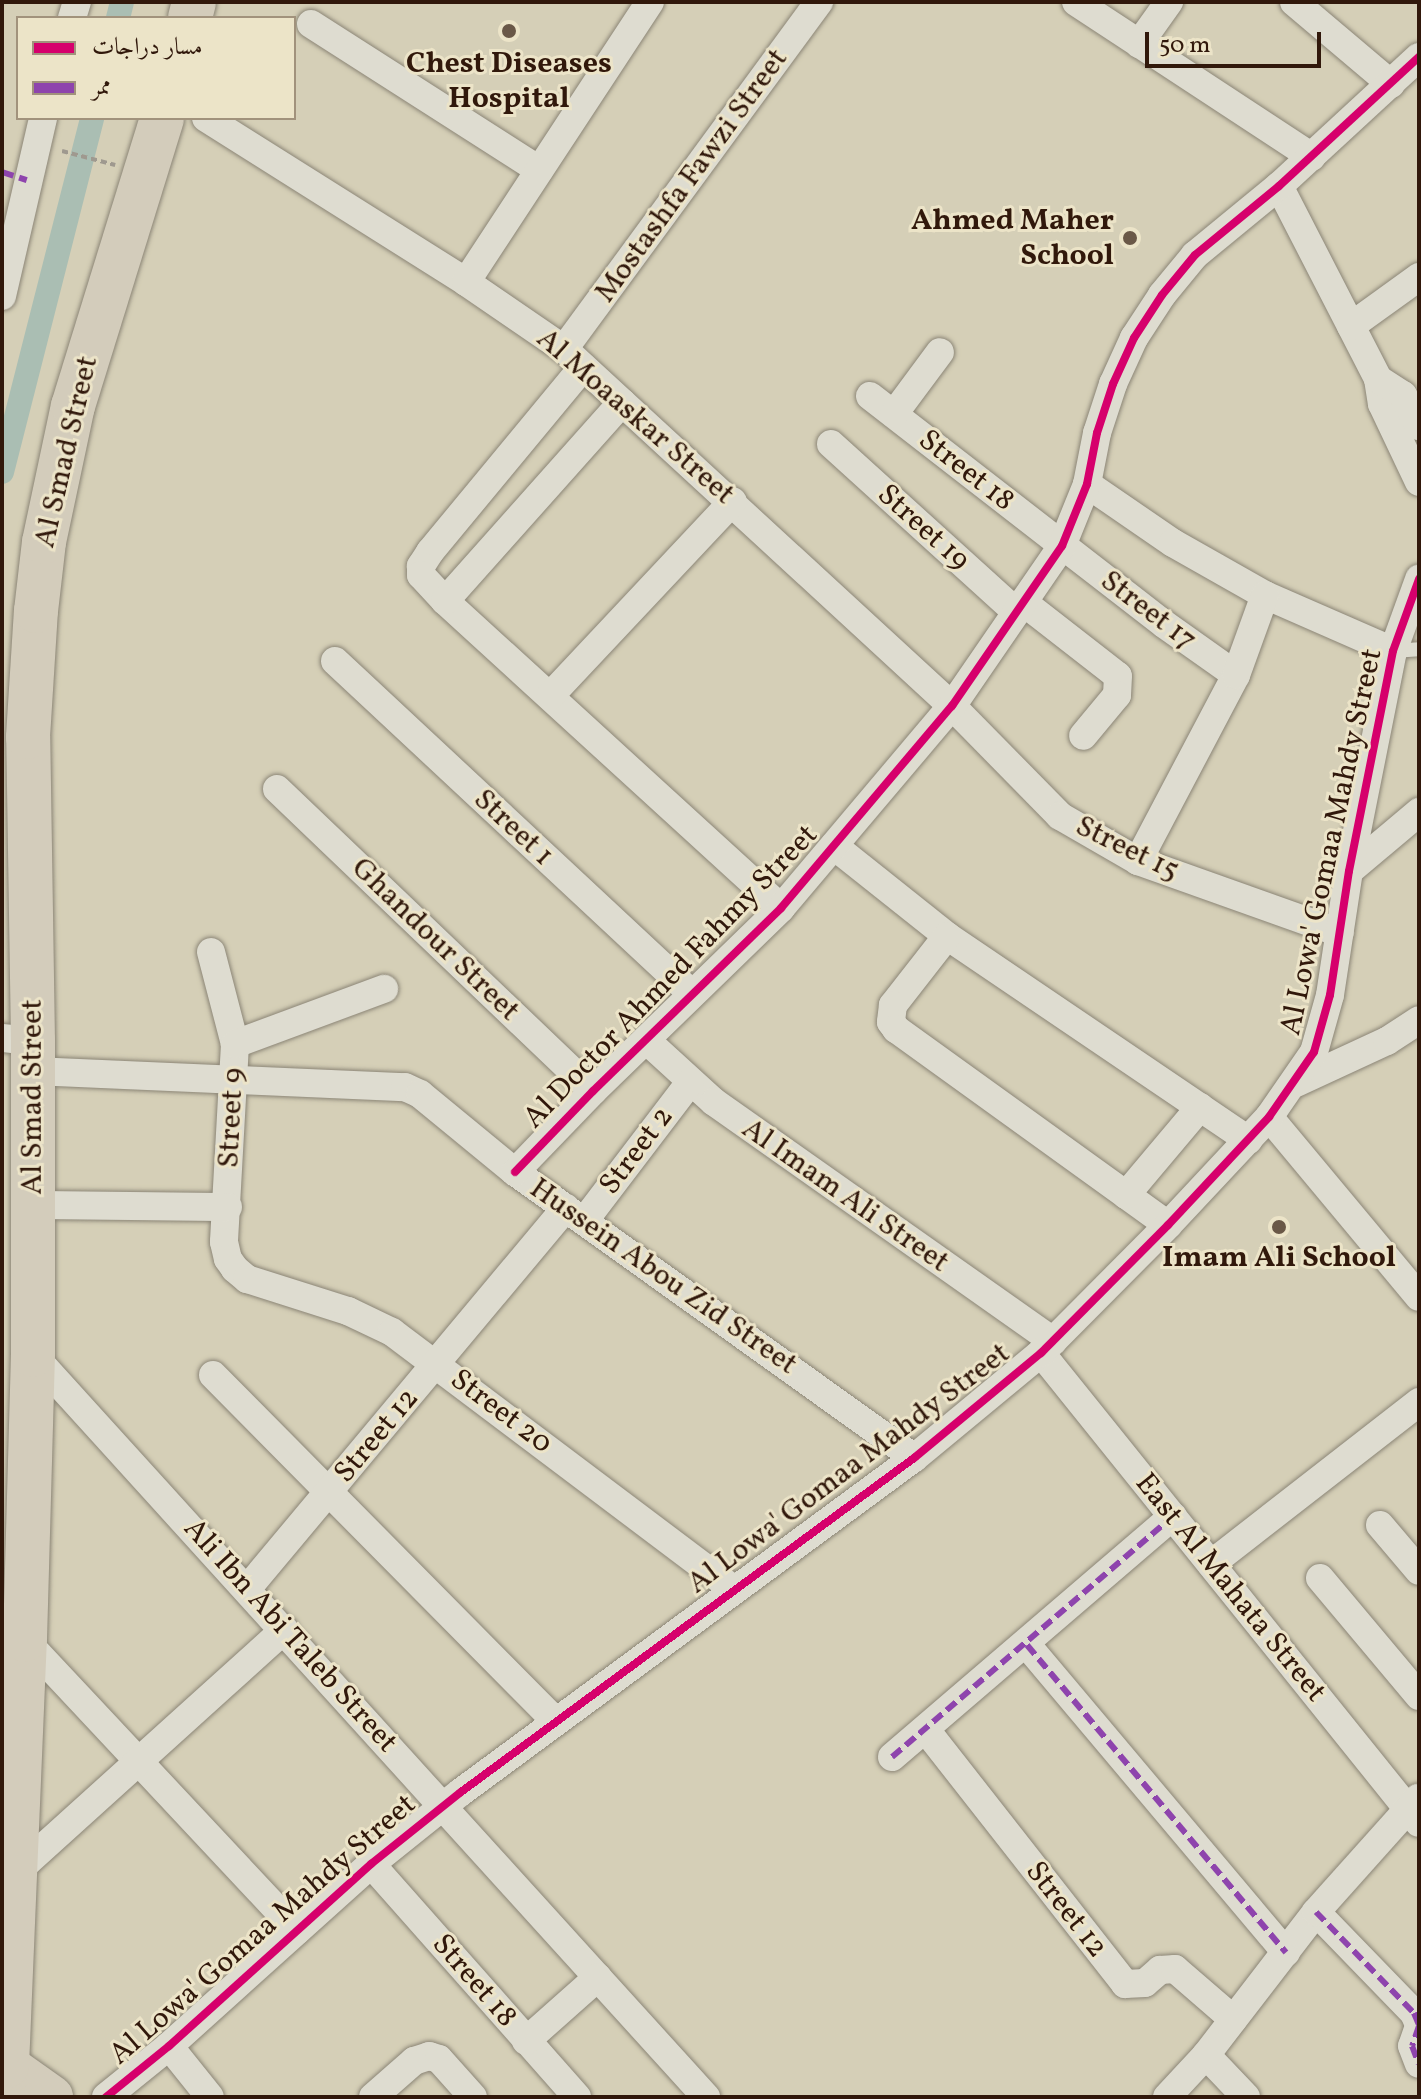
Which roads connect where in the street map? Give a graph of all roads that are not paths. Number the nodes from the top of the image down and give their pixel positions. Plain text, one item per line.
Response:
1 (650, 2) edge
2 (819, 2) edge
3 (1076, 2) edge
4 (1169, 2) edge
5 (1294, 2) edge
6 (311, 24) dead end
7 (1139, 44) junction
8 (1419, 57) edge
9 (1391, 84) junction
10 (43, 120) edge
11 (161, 120) edge
12 (209, 120) edge
13 (1312, 157) junction
14 (539, 170) junction
15 (1279, 186) junction
16 (1419, 277) edge
17 (466, 282) junction
18 (2, 296) edge
19 (1351, 326) junction
20 (940, 352) dead end
21 (574, 358) junction
22 (1378, 379) junction
23 (870, 396) dead end
24 (622, 402) junction
25 (894, 414) junction
26 (1419, 426) edge
27 (831, 444) dead end
28 (1419, 482) edge
29 (1087, 484) junction
30 (733, 501) junction
31 (1062, 546) junction
32 (1419, 579) edge
33 (1265, 595) junction
34 (445, 601) junction
35 (1019, 607) junction
36 (1419, 625) edge
37 (1406, 650) edge
38 (335, 661) dead end
39 (1236, 675) junction
40 (550, 696) junction
41 (952, 706) junction
42 (1083, 736) dead end
43 (277, 789) dead end
44 (1419, 812) edge
45 (834, 846) junction
46 (1138, 861) junction
47 (1349, 871) junction
48 (781, 908) junction
49 (1340, 933) junction
50 (947, 936) junction
51 (211, 952) dead end
52 (384, 989) dead end
53 (692, 994) junction
54 (1419, 1020) edge
55 (646, 1040) junction
56 (235, 1044) junction
57 (23, 1050) edge
58 (234, 1081) junction
59 (690, 1082) junction
60 (1296, 1083) junction
61 (593, 1091) junction
62 (1200, 1107) junction
63 (1269, 1117) junction
64 (1248, 1140) junction
65 (515, 1172) junction
66 (1126, 1195) junction
67 (33, 1205) junction
68 (228, 1207) junction
69 (575, 1214) junction
70 (1168, 1225) junction
71 (247, 1279) joint
72 (1419, 1297) edge
73 (1047, 1347) junction
74 (33, 1355) junction
75 (438, 1364) junction
76 (213, 1375) dead end
77 (1419, 1402) edge
78 (914, 1458) junction
79 (329, 1492) junction
80 (1173, 1516) junction
81 (1380, 1525) dead end
82 (1211, 1564) junction
83 (1419, 1571) edge
84 (1320, 1578) dead end
85 (732, 1588) junction
86 (247, 1589) junction
87 (284, 1630) junction
88 (25, 1640) junction
89 (1027, 1645) junction
90 (1419, 1696) edge
91 (555, 1720) junction
92 (926, 1730) junction
93 (892, 1757) dead end
94 (140, 1760) junction
95 (444, 1805) junction
96 (1415, 1810) edge
97 (371, 1864) junction
98 (15, 1873) junction
99 (1316, 1912) junction
100 (297, 1931) junction
101 (1286, 1953) junction
102 (598, 1977) junction
103 (1233, 2019) junction
104 (1419, 2026) edge
105 (526, 2041) junction
106 (169, 2046) junction
107 (1206, 2055) junction
108 (1419, 2064) edge
109 (5, 2078) edge
110 (51, 2097) edge
111 (106, 2097) edge
112 (210, 2097) edge
113 (373, 2097) edge
114 (473, 2097) edge
115 (577, 2097) edge
116 (706, 2097) edge
117 (1167, 2097) edge
118 (1246, 2097) edge

1 - 14 street
2 - 21 street, Mostashfa Fawzi Street
3 - 7 street
4 - 7 street
5 - 9 street
6 - 14 street
7 - 13 street
8 - 9 street, Al Doctor Ahmed Fahmy Street
9 - 13 street, Al Doctor Ahmed Fahmy Street
10 - 18 street
11 - 57 highway, Al Smad Street
12 - 17 street, Al Moaaskar Street
13 - 15 street, Al Doctor Ahmed Fahmy Street
14 - 17 street
15 - 19 street
15 - 29 street, Al Doctor Ahmed Fahmy Street
16 - 19 street
17 - 21 street, Al Moaaskar Street
19 - 22 street
20 - 25 street
21 - 24 street, Al Moaaskar Street
21 - 34 street, Mostashfa Fawzi Street
22 - 26 street
22 - 28 street
23 - 25 street, Street 18
24 - 30 street, Al Moaaskar Street
24 - 34 street
25 - 31 street, Street 18
27 - 35 street, Street 19
29 - 31 street, Al Doctor Ahmed Fahmy Street
29 - 33 street
30 - 40 street
30 - 41 street, Al Moaaskar Street
31 - 35 street, Al Doctor Ahmed Fahmy Street
31 - 39 street, Street 17
32 - 37 street, Al Lowa' Gomaa Mahdy Street
33 - 37 street
33 - 39 street
34 - 40 street
35 - 41 street, Al Doctor Ahmed Fahmy Street
35 - 42 street
36 - 37 street, Al Lowa' Gomaa Mahdy Street
37 - 47 street, Al Lowa' Gomaa Mahdy Street
38 - 53 street, Street 1
39 - 46 street
40 - 48 street
41 - 45 street, Al Doctor Ahmed Fahmy Street
41 - 46 street, Street 15
43 - 61 street, Ghandour Street
44 - 47 street
45 - 48 street, Al Doctor Ahmed Fahmy Street
45 - 50 street
46 - 49 street, Street 15
47 - 49 street, Al Lowa' Gomaa Mahdy Street
48 - 53 street, Al Doctor Ahmed Fahmy Street
49 - 60 street, Al Lowa' Gomaa Mahdy Street
50 - 62 street
50 - 66 street
51 - 56 street, Street 9
52 - 56 street
53 - 55 street, Al Doctor Ahmed Fahmy Street
54 - 60 street
55 - 59 street, Al Imam Ali Street
55 - 61 street, Al Doctor Ahmed Fahmy Street
56 - 58 street, Street 9
57 - 58 street, Hussein Abou Zid Street
57 - 67 highway, Al Smad Street
58 - 65 street, Hussein Abou Zid Street
58 - 68 street, Street 9
59 - 69 street, Street 2
59 - 73 street, Al Imam Ali Street
60 - 63 street, Al Lowa' Gomaa Mahdy Street
61 - 65 street, Al Doctor Ahmed Fahmy Street
62 - 64 street
62 - 66 street
63 - 64 street, Al Lowa' Gomaa Mahdy Street
63 - 72 street
64 - 70 street, Al Lowa' Gomaa Mahdy Street
65 - 69 street, Hussein Abou Zid Street
66 - 70 street
67 - 68 street
67 - 74 highway, Al Smad Street
68 - 71 street, Street 9
69 - 75 street, Street 12
69 - 78 street, Hussein Abou Zid Street
70 - 73 street, Al Lowa' Gomaa Mahdy Street
71 - 75 street, Street 20
73 - 78 street, Al Lowa' Gomaa Mahdy Street
73 - 80 street, East Al Mahata Street
74 - 86 street, Ali Ibn Abi Taleb Street
74 - 88 highway, Al Smad Street
75 - 79 street, Street 12
75 - 85 street, Street 20
76 - 79 street
77 - 82 street
78 - 85 street, Al Lowa' Gomaa Mahdy Street
79 - 86 street, Street 12
79 - 91 street
80 - 82 street, East Al Mahata Street
80 - 89 street
81 - 83 street
82 - 96 street, East Al Mahata Street
84 - 90 street
85 - 91 street, Al Lowa' Gomaa Mahdy Street
86 - 87 street, Ali Ibn Abi Taleb Street
87 - 94 street
87 - 95 street, Ali Ibn Abi Taleb Street
88 - 94 street
88 - 98 highway, Al Smad Street
89 - 92 street
89 - 101 street
91 - 95 street, Al Lowa' Gomaa Mahdy Street
92 - 93 street
92 - 103 street, Street 12
94 - 98 street
94 - 100 street
95 - 97 street, Al Lowa' Gomaa Mahdy Street
95 - 102 street, Ali Ibn Abi Taleb Street
96 - 99 street
97 - 100 street, Al Lowa' Gomaa Mahdy Street
97 - 105 street, Street 18
98 - 109 highway, Al Smad Street
99 - 101 street
99 - 104 street
100 - 106 street, Al Lowa' Gomaa Mahdy Street
101 - 103 street
102 - 105 street
102 - 116 street, Ali Ibn Abi Taleb Street
103 - 107 street
104 - 108 street
105 - 115 street, Street 18
106 - 111 street, Al Lowa' Gomaa Mahdy Street
106 - 112 street
107 - 117 street
107 - 118 street
109 - 110 highway
113 - 114 street

